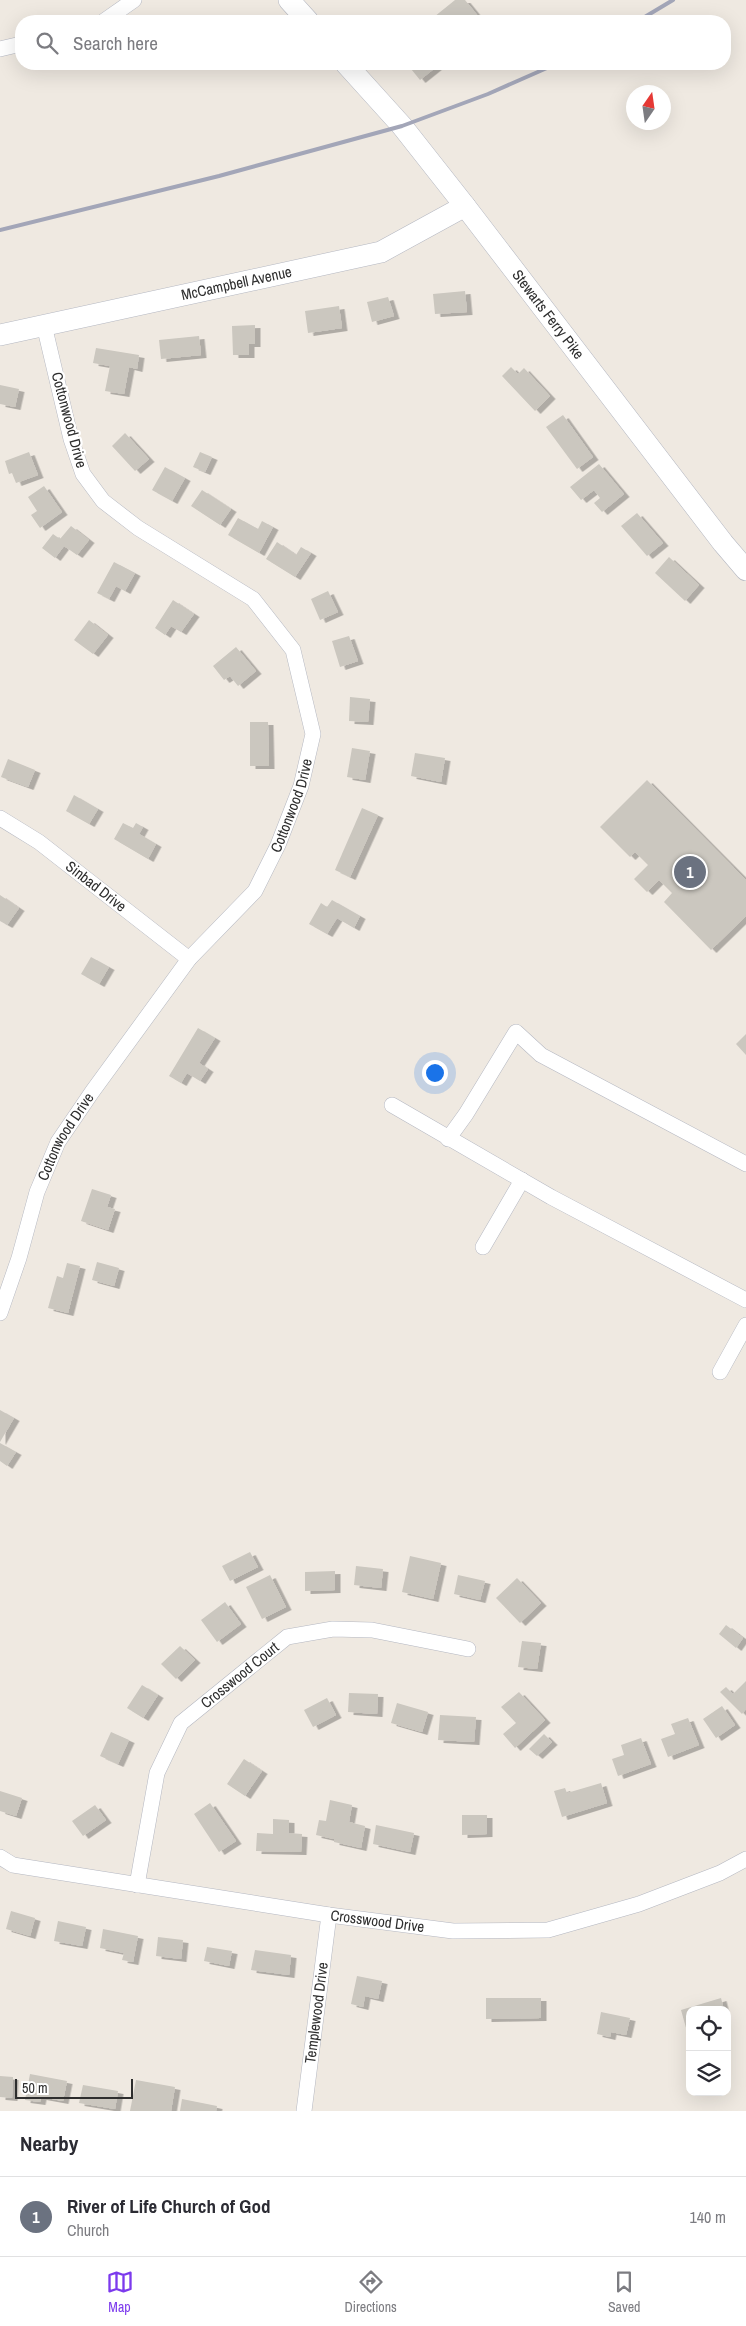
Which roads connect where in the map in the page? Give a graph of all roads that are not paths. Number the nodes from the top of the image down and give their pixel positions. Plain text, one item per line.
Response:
1 (134, 0) edge
2 (289, 0) edge
3 (113, 15) edge
4 (303, 15) edge
5 (15, 45) edge
6 (0, 49) edge
7 (351, 70) edge
8 (465, 206) junction
9 (44, 325) junction
10 (0, 335) edge
11 (746, 570) edge
12 (0, 818) edge
13 (189, 959) junction
14 (392, 1106) dead end
15 (448, 1139) junction
16 (746, 1164) edge
17 (522, 1180) junction
18 (483, 1247) dead end
19 (746, 1300) edge
20 (0, 1313) edge
21 (746, 1325) edge
22 (720, 1372) dead end
23 (468, 1650) dead end
24 (0, 1857) edge
25 (746, 1859) edge
26 (137, 1885) junction
27 (329, 1915) junction
28 (304, 2111) edge

1 - 3 street
2 - 4 main road
5 - 6 street
7 - 8 main road, Stewarts Ferry Pike
8 - 9 main road, McCampbell Avenue
8 - 11 main road, Stewarts Ferry Pike
9 - 10 main road, McCampbell Avenue
9 - 13 street, Cottonwood Drive
12 - 13 street, Sinbad Drive
13 - 20 street, Cottonwood Drive
14 - 15 street
15 - 16 street
15 - 17 street
17 - 18 street
17 - 19 street
21 - 22 street
23 - 26 street, Crosswood Court
24 - 26 street, Crosswood Drive
25 - 27 street, Crosswood Drive
26 - 27 street, Crosswood Drive
27 - 28 street, Templewood Drive

